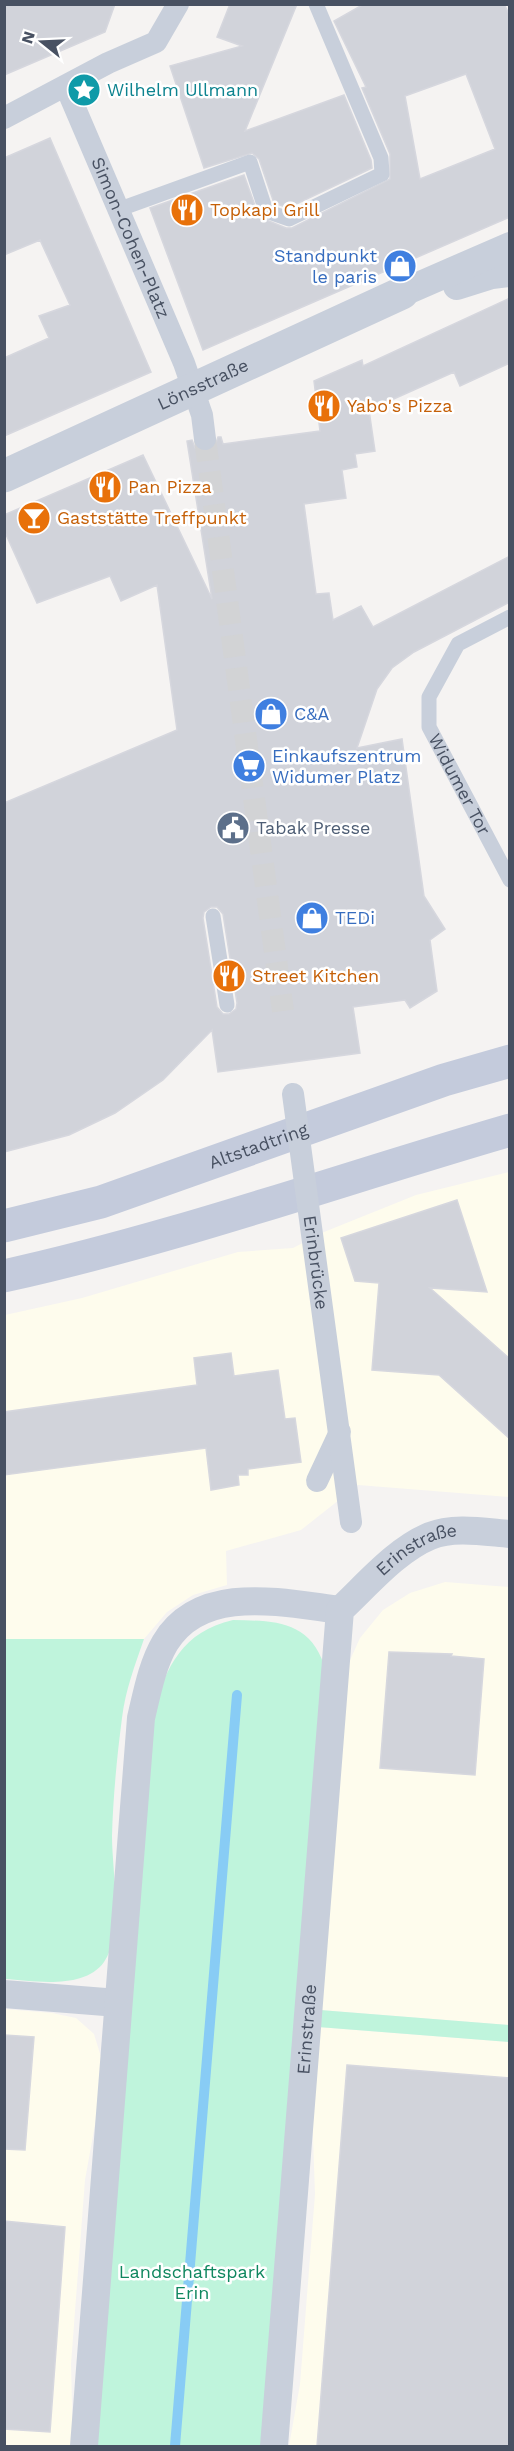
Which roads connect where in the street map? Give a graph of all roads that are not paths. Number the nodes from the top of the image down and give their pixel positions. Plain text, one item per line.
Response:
1 (178, 4) edge
2 (319, 5) edge
3 (66, 87) junction
4 (4, 118) edge
5 (120, 209) junction
6 (510, 246) edge
7 (510, 273) edge
8 (402, 293) junction
9 (194, 389) junction
10 (205, 439) tunnel mouth
11 (4, 476) edge
12 (510, 617) edge
13 (510, 880) edge
14 (213, 916) dead end
15 (227, 1005) dead end
16 (510, 1061) edge
17 (293, 1094) dead end
18 (510, 1130) edge
19 (4, 1226) edge
20 (4, 1276) edge
21 (340, 1432) junction
22 (317, 1481) dead end
23 (351, 1522) dead end
24 (510, 1534) edge
25 (340, 1610) junction
26 (4, 1994) edge
27 (118, 2003) junction
28 (84, 2446) edge
29 (274, 2446) edge

1 - 3 street
2 - 5 lane
3 - 4 street
3 - 5 street, Simon-Cohen-Platz
5 - 9 street, Simon-Cohen-Platz
6 - 8 street, Lönsstraße
7 - 8 street, Lönsstraße
8 - 9 street, Lönsstraße
9 - 10 street
9 - 11 street, Lönsstraße
12 - 13 lane, Widumer Tor
14 - 15 lane
16 - 19 main road, Altstadtring
17 - 21 street, Erinbrücke, bridge
18 - 20 main road
21 - 22 street
21 - 23 street, Erinbrücke, bridge
24 - 25 street, Erinstraße
25 - 27 street
25 - 29 street, Erinstraße
26 - 27 street
27 - 28 street

